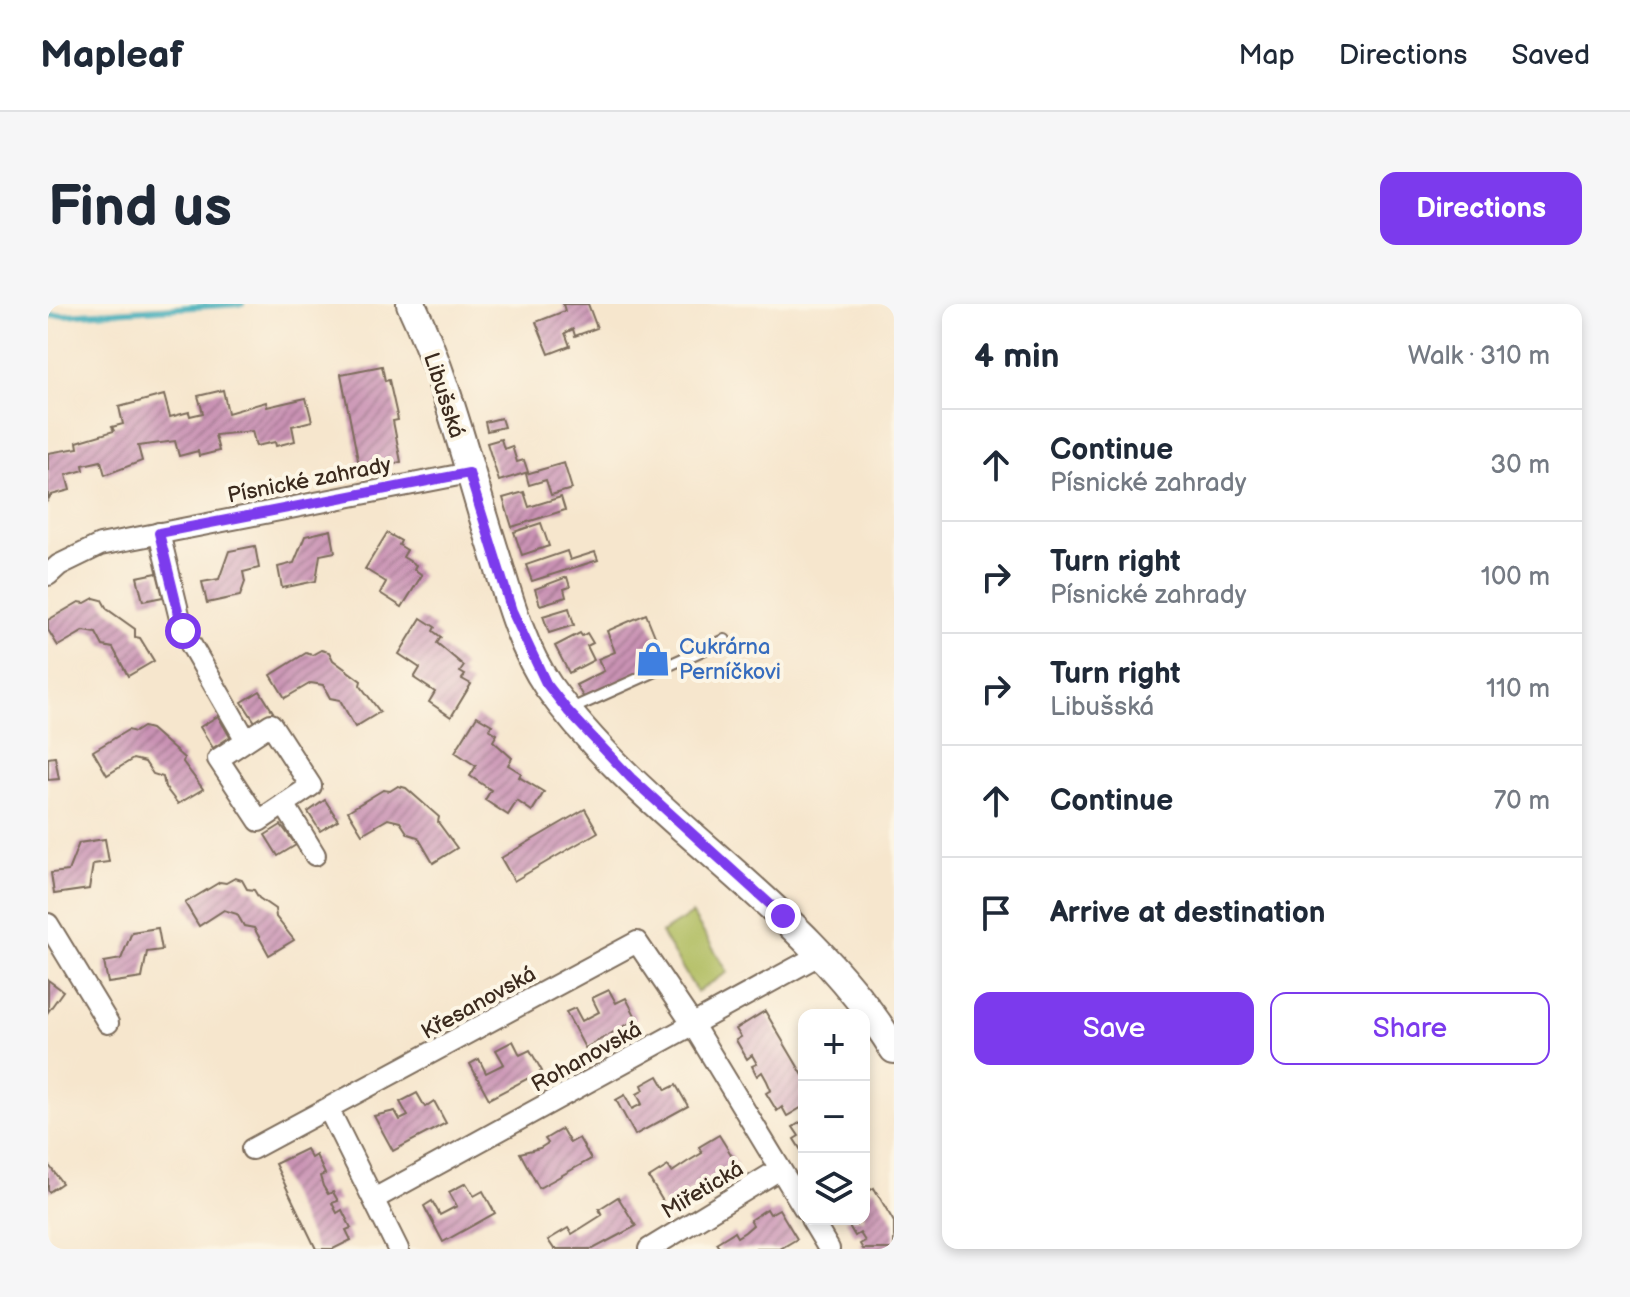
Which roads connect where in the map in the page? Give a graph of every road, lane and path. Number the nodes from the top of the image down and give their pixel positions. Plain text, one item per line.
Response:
1 (411, 304) edge
2 (469, 473) junction
3 (159, 533) junction
4 (48, 575) edge
5 (725, 640) dead end
6 (568, 711) junction
7 (246, 740) junction
8 (284, 804) junction
9 (315, 855) dead end
10 (48, 924) edge
11 (821, 954) junction
12 (108, 1023) dead end
13 (693, 1025) junction
14 (894, 1049) edge
15 (329, 1110) junction
16 (252, 1149) dead end
17 (780, 1169) junction
18 (798, 1198) edge
19 (374, 1199) junction
20 (815, 1225) edge
21 (398, 1249) edge
22 (649, 1249) edge
23 (829, 1249) edge

1 - 2 street, Libušská
2 - 3 street, Písnické zahrady
2 - 6 street, Libušská
3 - 4 street, Písnické zahrady
3 - 7 street
5 - 6 lane
6 - 11 street, Libušská
7 - 8 street
7 - 8 street
8 - 9 street
10 - 12 street
11 - 13 street, Rohanovská
11 - 14 street, Libušská
13 - 15 street, Křesanovská
13 - 17 street
13 - 19 street, Rohanovská
15 - 16 street, Křesanovská
15 - 19 street
17 - 18 street
17 - 22 street, Miřetická
19 - 21 street
20 - 23 street

